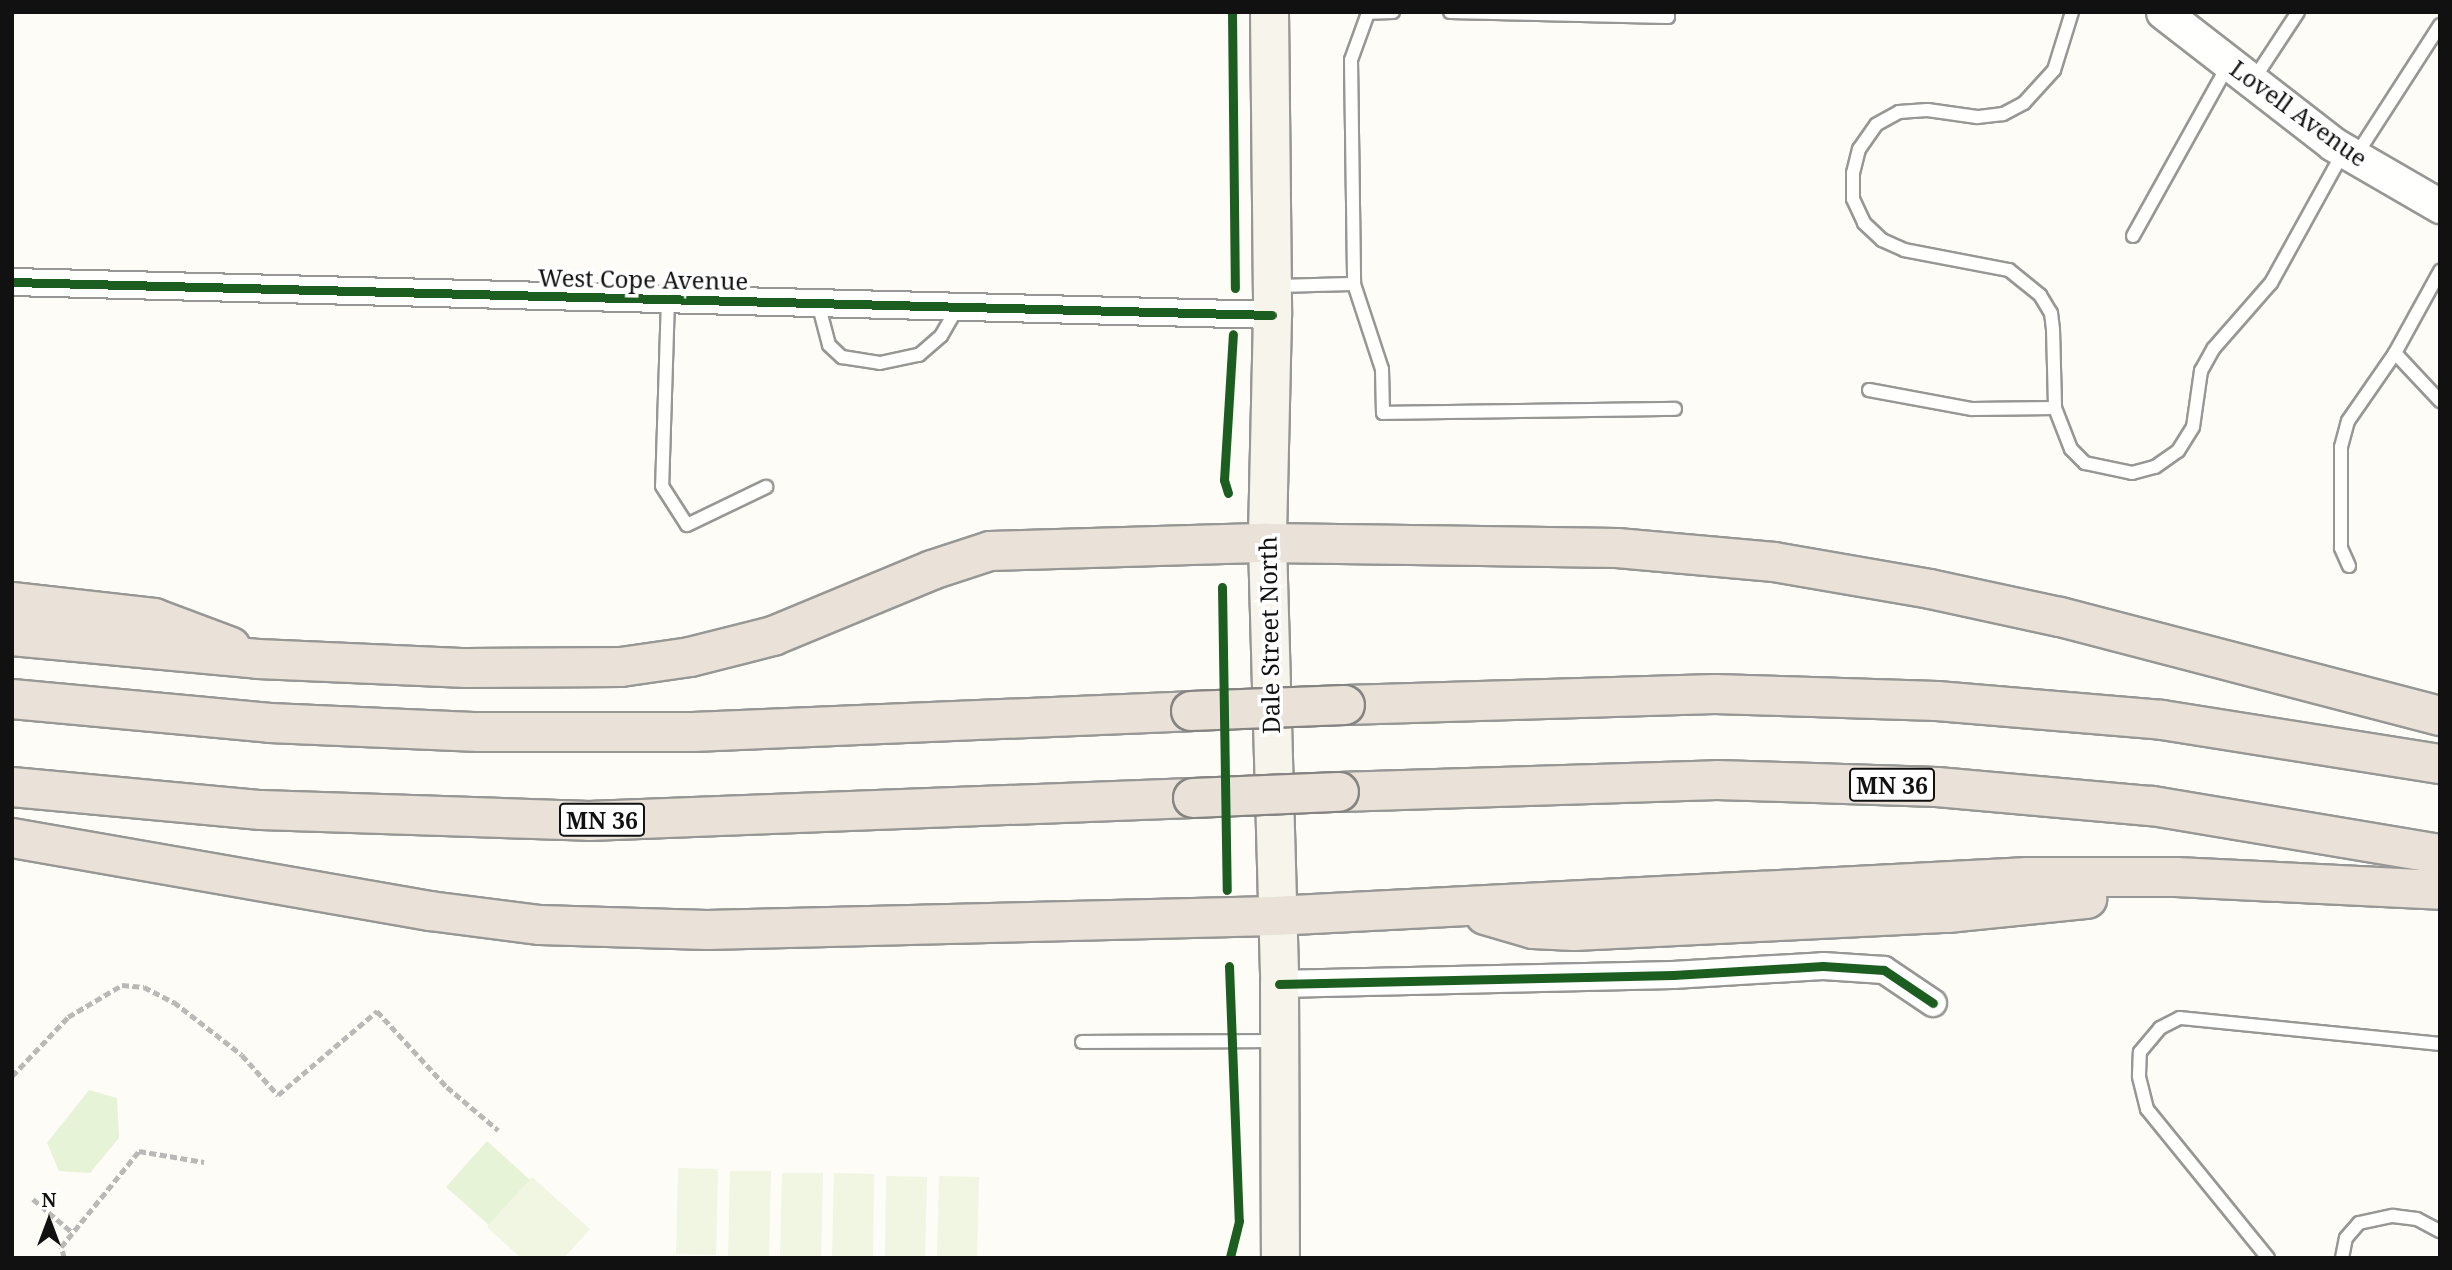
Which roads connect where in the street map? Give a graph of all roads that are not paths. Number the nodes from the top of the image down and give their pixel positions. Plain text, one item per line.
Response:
1 (1269, 12) edge
2 (1380, 12) edge
3 (1393, 12) edge
4 (1450, 12) edge
5 (1668, 12) edge
6 (2072, 12) edge
7 (2164, 12) edge
8 (2298, 12) edge
9 (2440, 24) edge
10 (2241, 73) junction
11 (2349, 154) junction
12 (2440, 206) edge
13 (2133, 236) dead end
14 (2440, 271) edge
15 (12, 282) edge
16 (1354, 284) junction
17 (668, 299) junction
18 (1272, 301) junction
19 (818, 303) junction
20 (958, 307) junction
21 (2395, 353) junction
22 (1869, 390) dead end
23 (2440, 401) edge
24 (2055, 408) junction
25 (1675, 409) dead end
26 (766, 487) dead end
27 (1267, 543) junction
28 (2349, 566) dead end
29 (12, 602) edge
30 (12, 636) edge
31 (258, 659) junction
32 (12, 699) edge
33 (2440, 716) edge
34 (2440, 764) edge
35 (12, 787) edge
36 (12, 838) edge
37 (2440, 854) edge
38 (2440, 890) edge
39 (1274, 916) junction
40 (1279, 984) junction
41 (1933, 1003) dead end
42 (1279, 1041) junction
43 (1082, 1042) dead end
44 (2440, 1044) edge
45 (2440, 1231) edge
46 (1280, 1258) edge
47 (2268, 1258) edge
48 (2342, 1258) edge

1 - 18 main road, Dale Street North
2 - 3 lane
2 - 16 lane
4 - 5 lane
6 - 24 lane
7 - 10 street, Lovell Avenue
8 - 10 lane
9 - 11 lane
10 - 11 street, Lovell Avenue
10 - 13 lane
11 - 12 street, Lovell Avenue
11 - 24 lane
14 - 21 lane
15 - 17 street, West Cope Avenue
16 - 18 lane
16 - 25 lane
17 - 19 street, West Cope Avenue
17 - 26 lane
18 - 20 street, West Cope Avenue
18 - 27 main road, Dale Street North
19 - 20 street, West Cope Avenue
19 - 20 lane
21 - 23 lane
21 - 28 lane
22 - 24 lane
27 - 31 highway
27 - 33 highway
27 - 39 main road, Dale Street North
29 - 31 highway
30 - 31 highway
32 - 34 highway, bridge
35 - 37 highway, MN 36, bridge
36 - 39 highway
38 - 39 highway
39 - 40 main road, Dale Street North
40 - 41 street
40 - 42 main road, Dale Street North
42 - 43 lane
42 - 46 main road, Dale Street North
44 - 47 lane
45 - 48 lane

